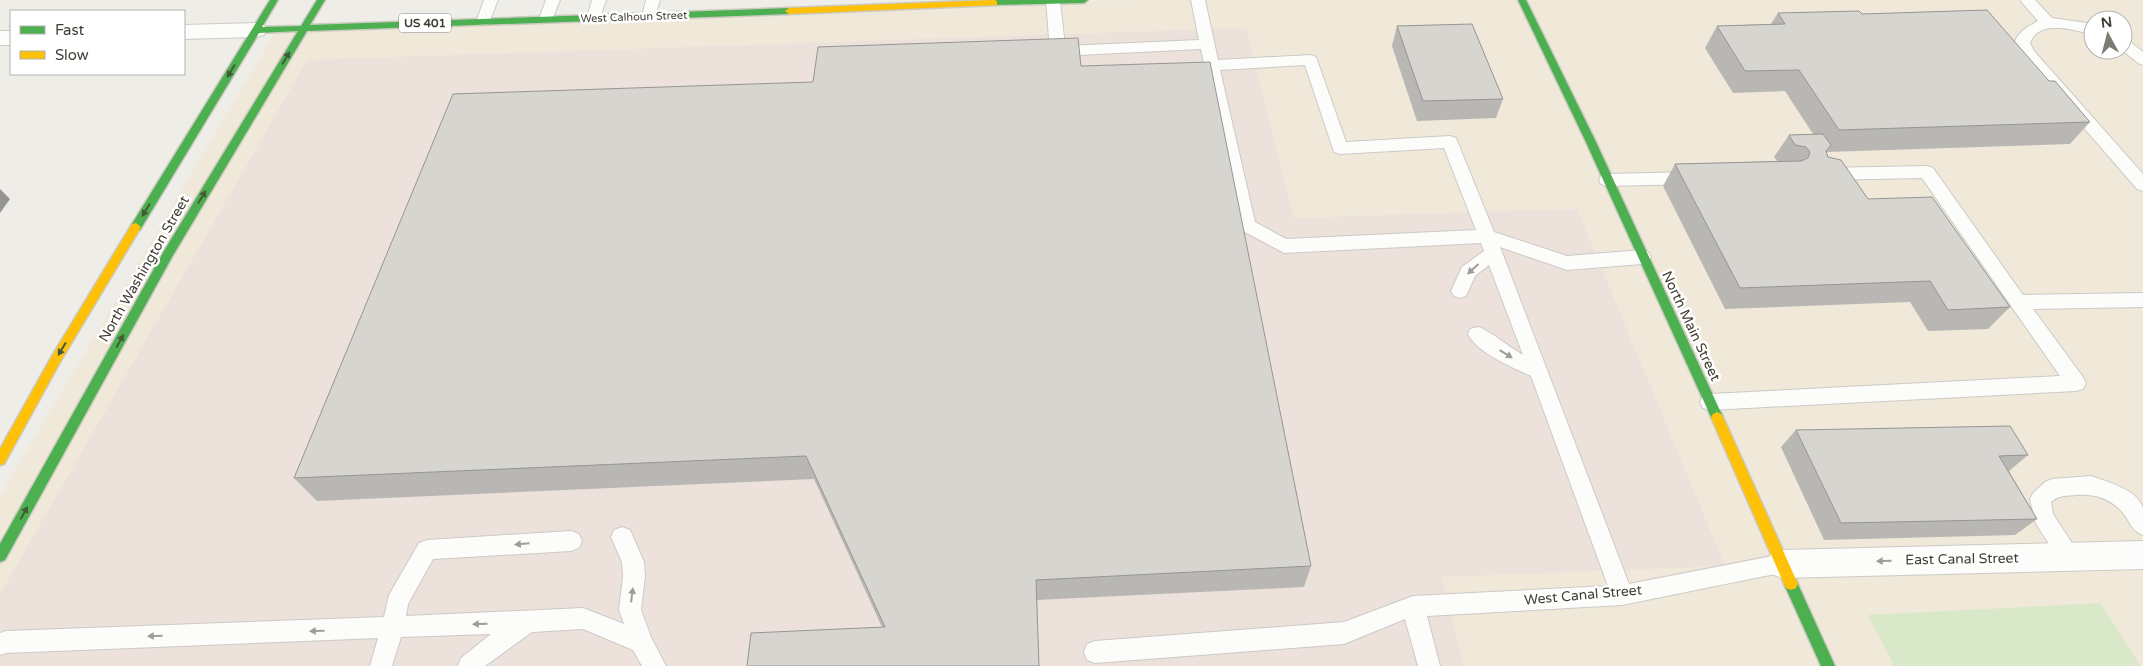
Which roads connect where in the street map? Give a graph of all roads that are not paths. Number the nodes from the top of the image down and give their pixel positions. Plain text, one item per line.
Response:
1 (274, 0) edge
2 (321, 0) edge
3 (491, 0) edge
4 (553, 0) edge
5 (598, 0) edge
6 (653, 0) edge
7 (1084, 0) edge
8 (1198, 0) edge
9 (1522, 0) edge
10 (2026, 0) edge
11 (1053, 1) edge
12 (976, 2) edge
13 (649, 16) junction
14 (594, 18) junction
15 (546, 19) junction
16 (483, 22) junction
17 (2047, 22) junction
18 (2083, 27) edge
19 (305, 28) junction
20 (256, 30) junction
21 (185, 32) edge
22 (1208, 44) junction
23 (2133, 52) edge
24 (2143, 60) edge
25 (1213, 65) junction
26 (1820, 174) edge
27 (1706, 177) edge
28 (1608, 180) junction
29 (2143, 185) edge
30 (1490, 244) junction
31 (1642, 257) junction
32 (1460, 291) dead end
33 (2143, 300) edge
34 (2018, 302) junction
35 (1477, 334) dead end
36 (1538, 371) junction
37 (1710, 402) junction
38 (0, 460) edge
39 (2143, 526) edge
40 (622, 537) dead end
41 (571, 540) dead end
42 (2143, 555) edge
43 (0, 556) edge
44 (2070, 557) junction
45 (1782, 564) junction
46 (1622, 595) junction
47 (1413, 606) junction
48 (528, 622) junction
49 (393, 628) junction
50 (641, 642) junction
51 (0, 644) edge
52 (1095, 652) dead end
53 (381, 666) edge
54 (469, 666) edge
55 (655, 666) edge
56 (1429, 666) edge
57 (1828, 666) edge

1 - 20 main road, North Washington Street
2 - 19 main road, North Washington Street
3 - 16 lane
4 - 15 lane
5 - 14 lane
6 - 13 lane
7 - 11 main road, West Calhoun Street / US 401
8 - 22 lane
9 - 28 main road, North Main Street
10 - 17 lane
11 - 12 main road, West Calhoun Street / US 401
11 - 22 lane
12 - 13 main road, West Calhoun Street / US 401
13 - 14 main road, West Calhoun Street / US 401
14 - 15 main road, West Calhoun Street / US 401
15 - 16 main road, West Calhoun Street / US 401
16 - 19 main road, West Calhoun Street / US 401
17 - 18 lane
17 - 29 lane
19 - 20 main road, West Calhoun Street / US 401
43 -> 19 main road, North Washington Street
20 - 21 street, West Calhoun Street
20 -> 38 main road, North Washington Street
22 - 25 lane
23 - 24 lane
25 - 30 lane
25 - 30 lane
26 - 34 lane
27 - 28 lane
28 - 31 main road, North Main Street
30 - 31 lane
30 -> 32 lane
30 - 36 lane
31 - 37 main road, North Main Street
33 - 34 lane
34 - 37 lane
35 -> 36 lane
36 - 46 lane
37 - 45 main road, North Main Street
39 - 44 lane
50 -> 40 lane
41 -> 49 lane
42 - 44 street, East Canal Street
44 -> 45 street, East Canal Street
45 - 46 lane, West Canal Street
45 - 57 main road, North Main Street
46 - 47 lane, West Canal Street
47 - 52 lane, West Canal Street
47 - 56 lane
48 -> 49 lane
48 - 50 lane
48 - 54 lane
49 -> 51 lane
49 - 53 lane
50 - 55 lane

